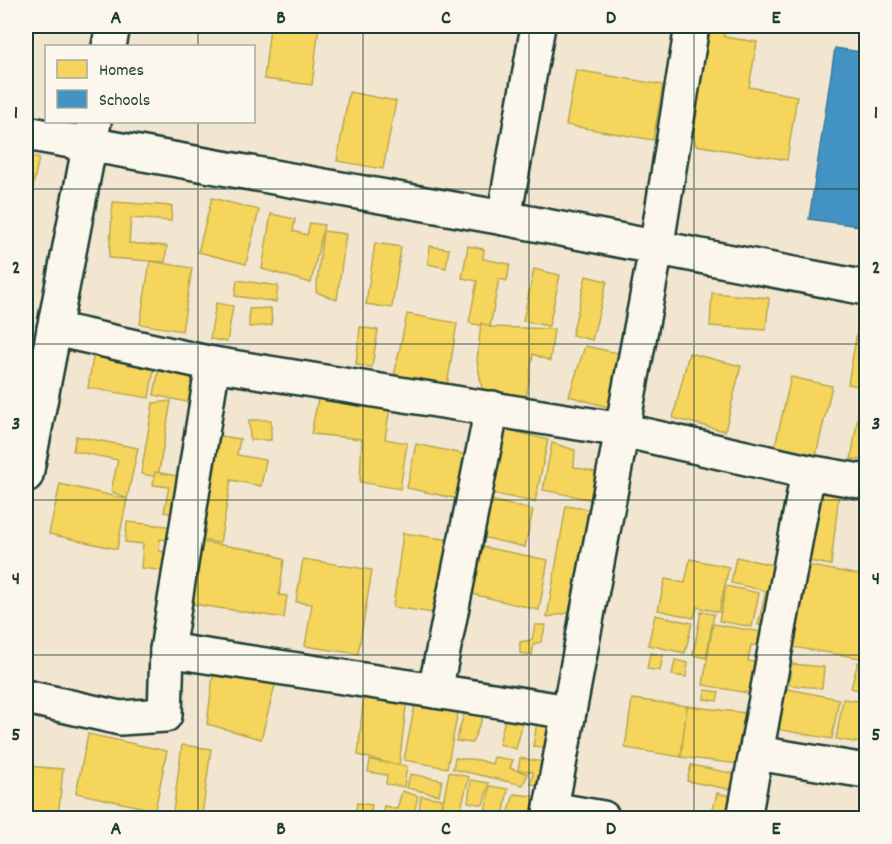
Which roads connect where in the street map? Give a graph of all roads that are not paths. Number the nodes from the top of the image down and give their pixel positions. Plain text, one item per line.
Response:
1 (113, 26) edge
2 (538, 26) edge
3 (692, 26) edge
4 (109, 45) edge
5 (26, 133) edge
6 (92, 133) edge
7 (504, 218) junction
8 (656, 249) junction
9 (867, 288) edge
10 (54, 329) junction
11 (213, 364) junction
12 (492, 408) junction
13 (622, 430) junction
14 (808, 472) junction
15 (26, 475) edge
16 (867, 482) edge
17 (167, 650) junction
18 (435, 691) junction
19 (26, 697) edge
20 (569, 712) junction
21 (757, 753) junction
22 (867, 771) edge
23 (550, 814) edge
24 (603, 819) edge
25 (744, 819) edge

1 - 4 street
2 - 7 street
3 - 8 street
5 - 6 street
6 - 7 street
6 - 10 street
7 - 8 street
8 - 9 street
8 - 13 street
10 - 11 street
10 - 15 street
11 - 12 street
11 - 17 street
12 - 13 street
12 - 18 street
13 - 14 street
13 - 20 street
14 - 16 street
14 - 21 street
17 - 18 street
17 - 19 street
18 - 20 street
20 - 23 street
21 - 22 street
21 - 25 street
23 - 24 street

